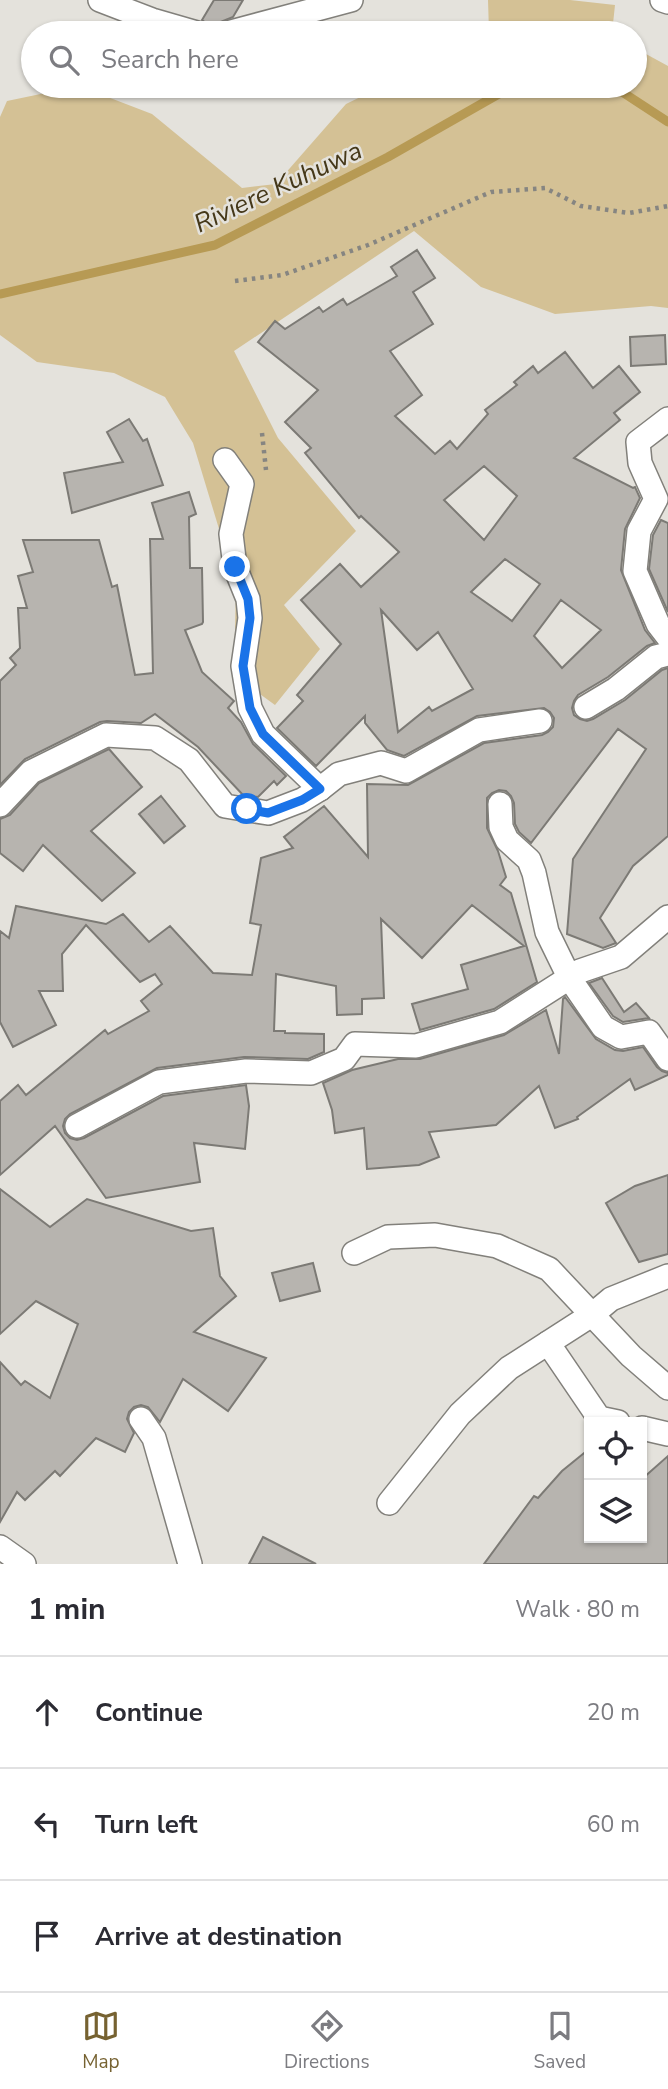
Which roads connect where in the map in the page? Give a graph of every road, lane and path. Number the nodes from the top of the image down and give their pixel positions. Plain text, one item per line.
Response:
1 (100, 0) edge
2 (351, 0) edge
3 (662, 0) edge
4 (668, 2) edge
5 (155, 21) edge
6 (272, 21) edge
7 (668, 206) edge
8 (235, 281) dead end
9 (668, 419) edge
10 (225, 460) dead end
11 (668, 637) edge
12 (668, 654) edge
13 (586, 707) dead end
14 (540, 721) dead end
15 (320, 789) junction
16 (500, 804) dead end
17 (0, 805) edge
18 (668, 917) edge
19 (569, 979) junction
20 (668, 1059) edge
21 (77, 1126) dead end
22 (354, 1254) dead end
23 (668, 1276) edge
24 (593, 1314) junction
25 (548, 1343) junction
26 (668, 1388) edge
27 (598, 1417) edge
28 (141, 1419) dead end
29 (647, 1429) edge
30 (668, 1434) edge
31 (389, 1503) dead end
32 (0, 1547) edge
33 (24, 1564) edge
34 (190, 1564) edge

1 - 5 street
2 - 6 street
3 - 4 street
7 - 8 path
9 - 11 street
10 - 15 street
12 - 13 street
14 - 15 street
15 - 17 street
16 - 19 street
18 - 19 street
19 - 20 street
19 - 21 street
22 - 24 street
23 - 24 street
24 - 25 street
24 - 26 street
25 - 27 street
25 - 31 street
28 - 34 street
29 - 30 street
32 - 33 street

